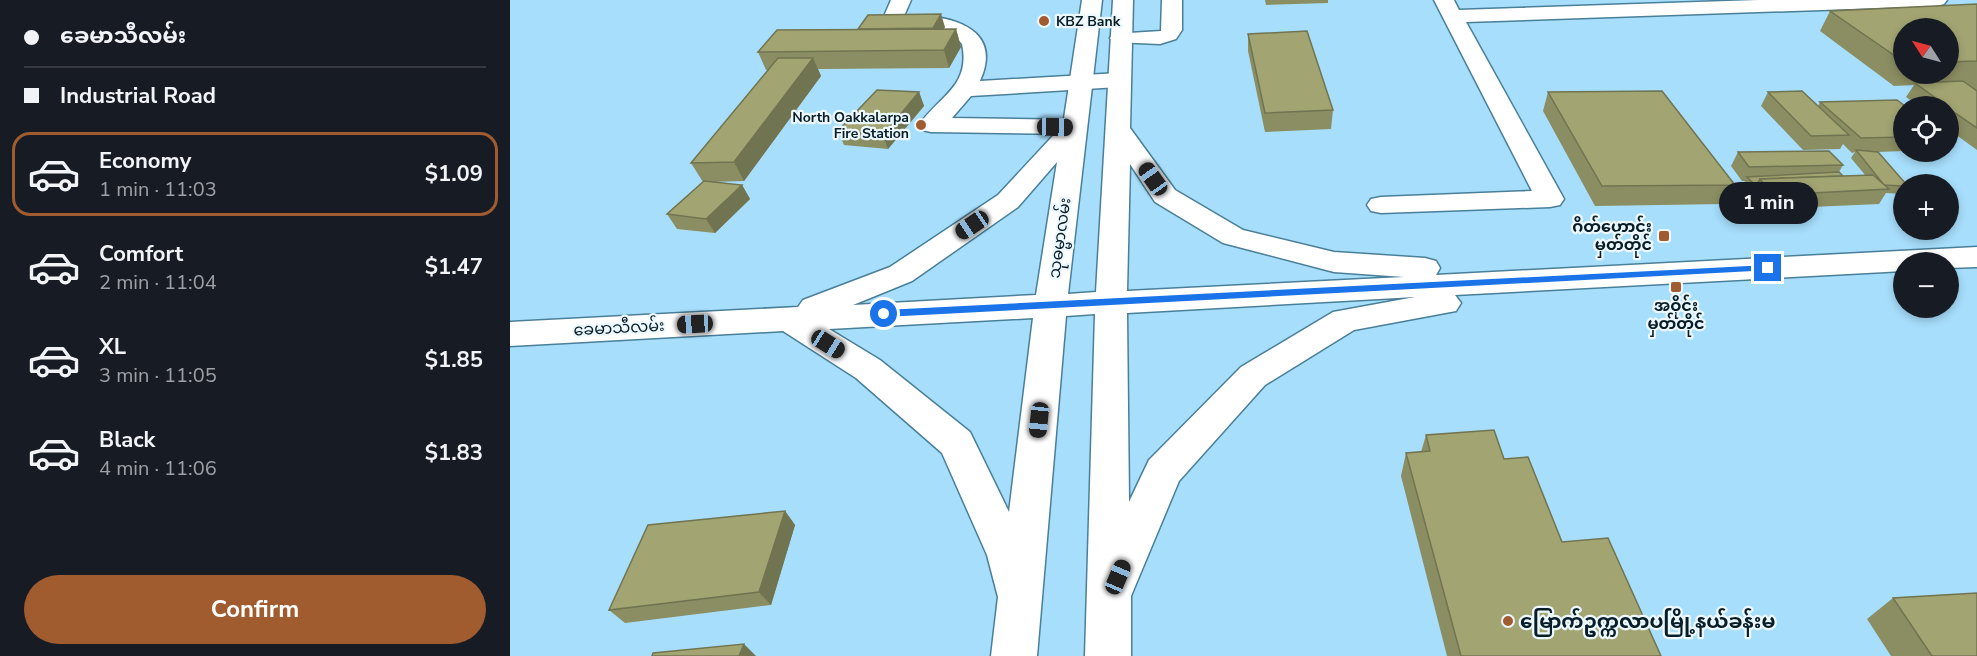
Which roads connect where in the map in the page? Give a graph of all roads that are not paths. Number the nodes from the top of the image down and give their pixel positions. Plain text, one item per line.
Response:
1 (901, 0) edge
2 (1092, 0) edge
3 (1123, 0) edge
4 (1172, 0) edge
5 (1937, 0) edge
6 (1448, 8) edge
7 (1120, 38) junction
8 (1119, 80) junction
9 (1081, 82) junction
10 (964, 89) junction
11 (1075, 127) junction
12 (1117, 127) junction
13 (1381, 205) dead end
14 (1977, 257) edge
15 (1583, 279) junction
16 (1111, 301) junction
17 (1051, 305) junction
18 (788, 319) junction
19 (510, 334) edge
20 (1109, 598) junction
21 (1020, 604) junction
22 (1014, 656) edge
23 (1108, 656) edge

1 - 10 main road
2 - 9 main road, သုဓမ္မာလမ်း
3 - 7 main road
4 - 7 main road
5 - 6 main road
6 - 13 main road
7 - 8 main road
8 - 9 main road
8 - 12 main road
9 - 10 main road
9 - 11 main road, သုဓမ္မာလမ်း
10 - 11 main road
11 - 17 main road, သုဓမ္မာလမ်း
11 - 18 main road
12 - 15 main road
12 - 16 main road
14 - 15 main road
15 - 16 main road, ခေမာသီလမ်း
15 - 20 main road
16 - 17 main road, ခေမာသီလမ်း
16 - 20 main road
17 - 18 main road, ခေမာသီလမ်း
17 - 21 main road, သုဓမ္မာလမ်း
18 - 19 main road, ခေမာသီလမ်း
18 - 21 main road
20 - 23 main road
21 - 22 main road, သုဓမ္မာလမ်း

